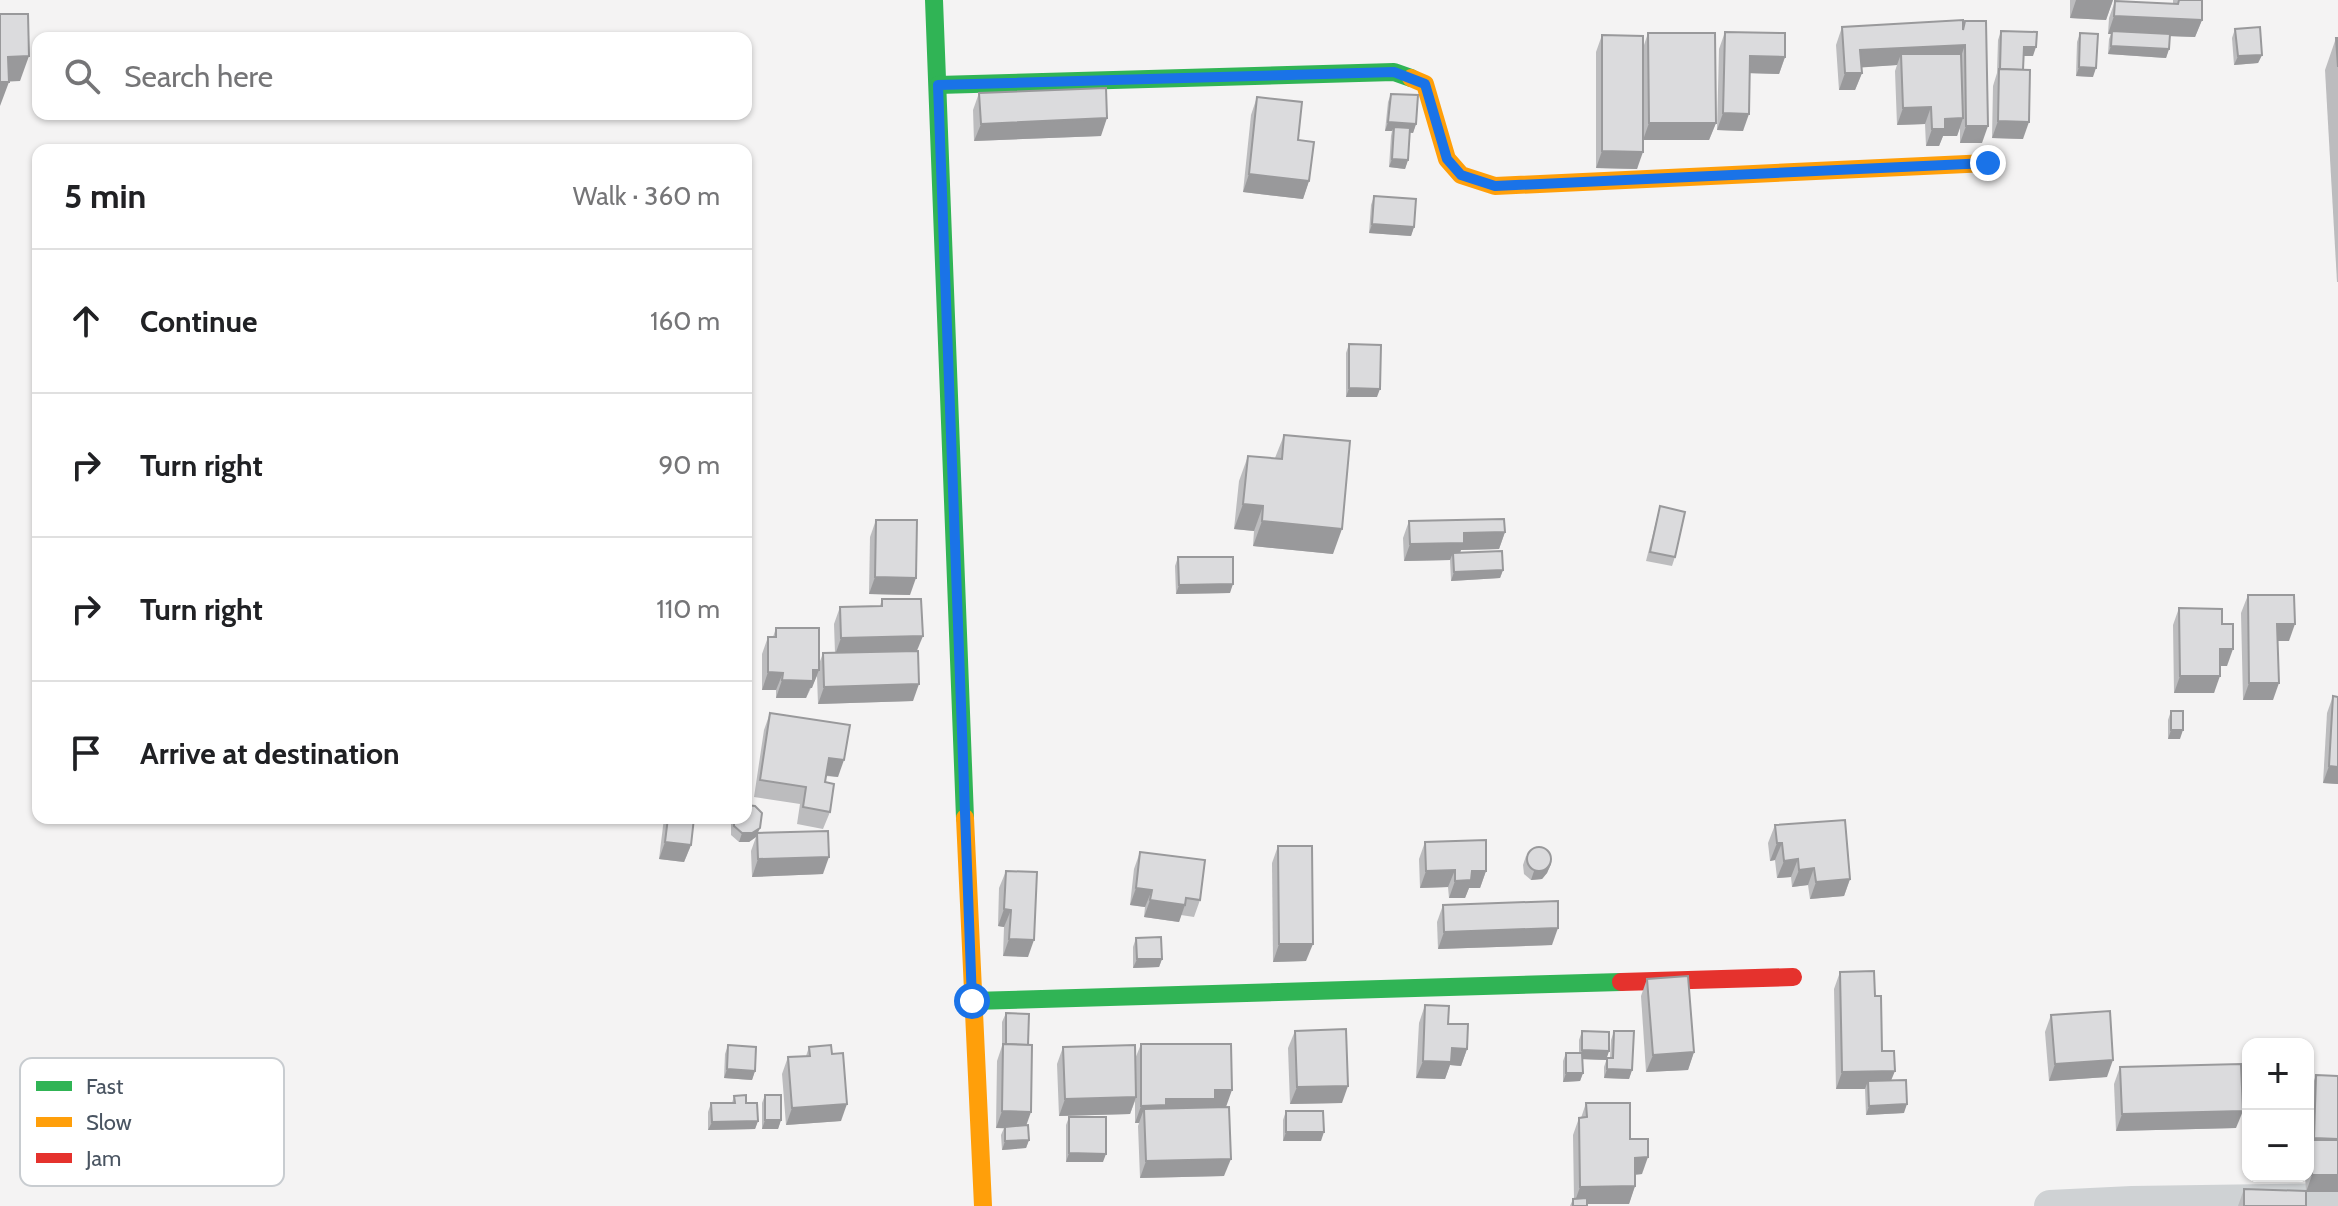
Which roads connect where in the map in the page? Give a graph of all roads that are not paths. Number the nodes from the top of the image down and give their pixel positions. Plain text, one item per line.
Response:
1 (934, 0) edge
2 (938, 85) junction
3 (1988, 163) dead end
4 (1793, 977) dead end
5 (972, 1001) junction
6 (2338, 1199) edge
7 (983, 1206) edge
8 (2050, 1206) edge

1 - 2 street
2 - 3 street
2 - 5 street
4 - 5 street
5 - 7 street
6 - 8 street

